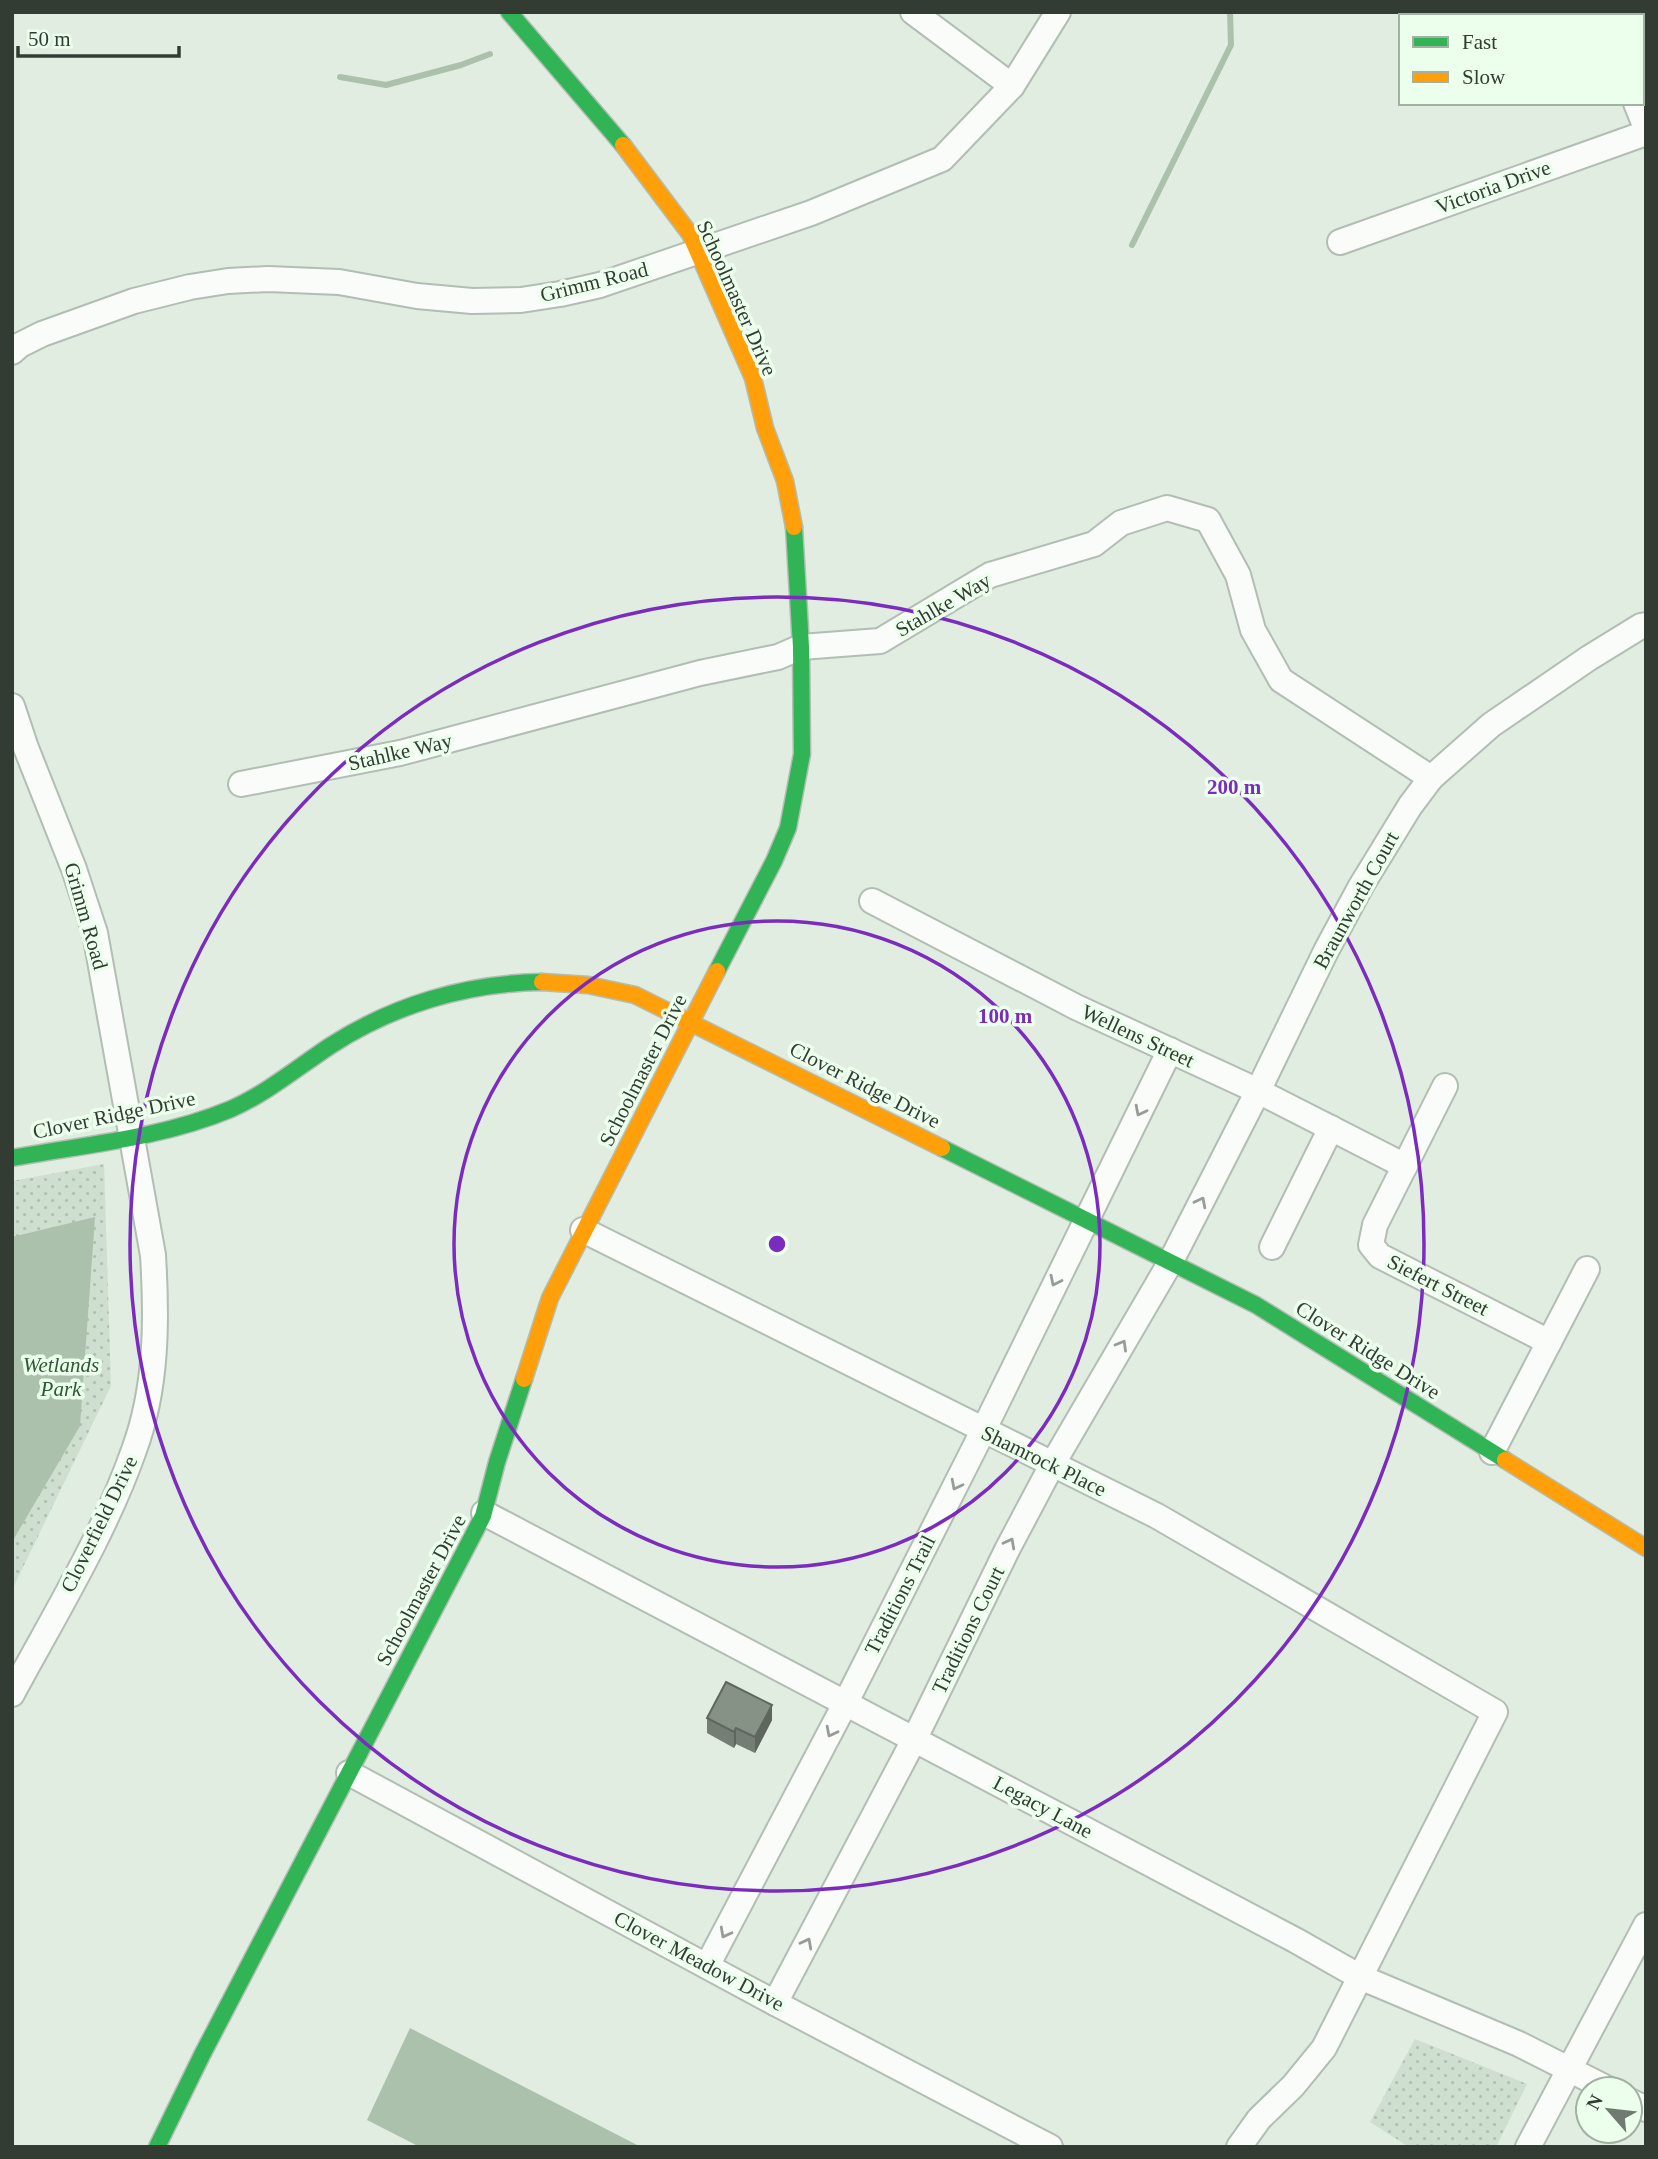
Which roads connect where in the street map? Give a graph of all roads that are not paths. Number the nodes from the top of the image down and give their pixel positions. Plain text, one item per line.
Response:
1 (509, 12) edge
2 (913, 12) edge
3 (1058, 12) edge
4 (1012, 86) junction
5 (1637, 105) edge
6 (1646, 130) edge
7 (1340, 242) dead end
8 (698, 252) junction
9 (12, 352) edge
10 (1646, 625) edge
11 (801, 647) junction
12 (12, 706) edge
13 (19, 750) edge
14 (1431, 778) junction
15 (241, 784) dead end
16 (872, 901) dead end
17 (692, 1022) junction
18 (1170, 1050) junction
19 (1445, 1086) dead end
20 (1258, 1091) junction
21 (1331, 1128) junction
22 (130, 1135) junction
23 (12, 1158) edge
24 (1405, 1166) junction
25 (1085, 1220) junction
26 (583, 1230) junction
27 (1272, 1248) dead end
28 (1170, 1263) junction
29 (1587, 1269) dead end
30 (1549, 1342) junction
31 (983, 1431) junction
32 (1492, 1452) junction
33 (1052, 1465) junction
34 (484, 1513) junction
35 (1646, 1548) edge
36 (12, 1694) edge
37 (846, 1702) junction
38 (914, 1739) junction
39 (349, 1773) junction
40 (1646, 1925) edge
41 (707, 1966) junction
42 (1360, 1977) junction
43 (775, 2003) junction
44 (1569, 2068) junction
45 (1582, 2075) edge
46 (157, 2147) edge
47 (1050, 2147) edge
48 (1239, 2147) edge
49 (1528, 2147) edge

1 - 8 street, Schoolmaster Drive
2 - 4 street
3 - 4 street, Grimm Road
4 - 8 street, Grimm Road
5 - 6 street
6 - 7 street, Victoria Drive
8 - 9 street, Grimm Road
8 - 11 street, Schoolmaster Drive
10 - 14 street, Braunworth Court
11 - 14 street, Stahlke Way
11 - 15 street, Stahlke Way
11 - 17 street, Schoolmaster Drive
12 - 13 street, Grimm Road
13 - 22 street, Grimm Road
14 - 20 street, Braunworth Court
16 - 18 street, Wellens Street
17 - 22 street, Clover Ridge Drive
17 - 25 street, Clover Ridge Drive
17 - 26 street, Schoolmaster Drive
18 - 20 street, Wellens Street
18 -> 25 street
19 - 24 street, Siefert Street
20 - 21 street, Wellens Street
28 -> 20 street, Braunworth Court
21 - 24 street
21 - 27 street
22 - 23 street, Clover Ridge Drive
22 - 36 street, Cloverfield Drive
24 - 30 street, Siefert Street
25 - 28 street, Clover Ridge Drive
25 -> 31 street, Traditions Trail
26 - 31 street, Shamrock Place
26 - 34 street, Schoolmaster Drive
28 - 32 street, Clover Ridge Drive
33 -> 28 street, Traditions Court
29 - 30 street
30 - 32 street
31 - 33 street, Shamrock Place
31 -> 37 street, Traditions Trail
32 - 35 street, Clover Ridge Drive
38 -> 33 street, Traditions Court
33 - 42 street, Shamrock Place
34 - 37 street, Legacy Lane
34 - 39 street, Schoolmaster Drive
37 - 38 street, Legacy Lane
37 -> 41 street, Traditions Trail
38 - 42 street, Legacy Lane
43 -> 38 street, Traditions Court
39 - 41 street, Clover Meadow Drive
39 - 46 street, Schoolmaster Drive
40 - 44 street
41 - 43 street, Clover Meadow Drive
42 - 44 street, Legacy Lane
42 - 48 street
43 - 47 street, Clover Meadow Drive
44 - 45 street, Legacy Lane
44 - 49 street

